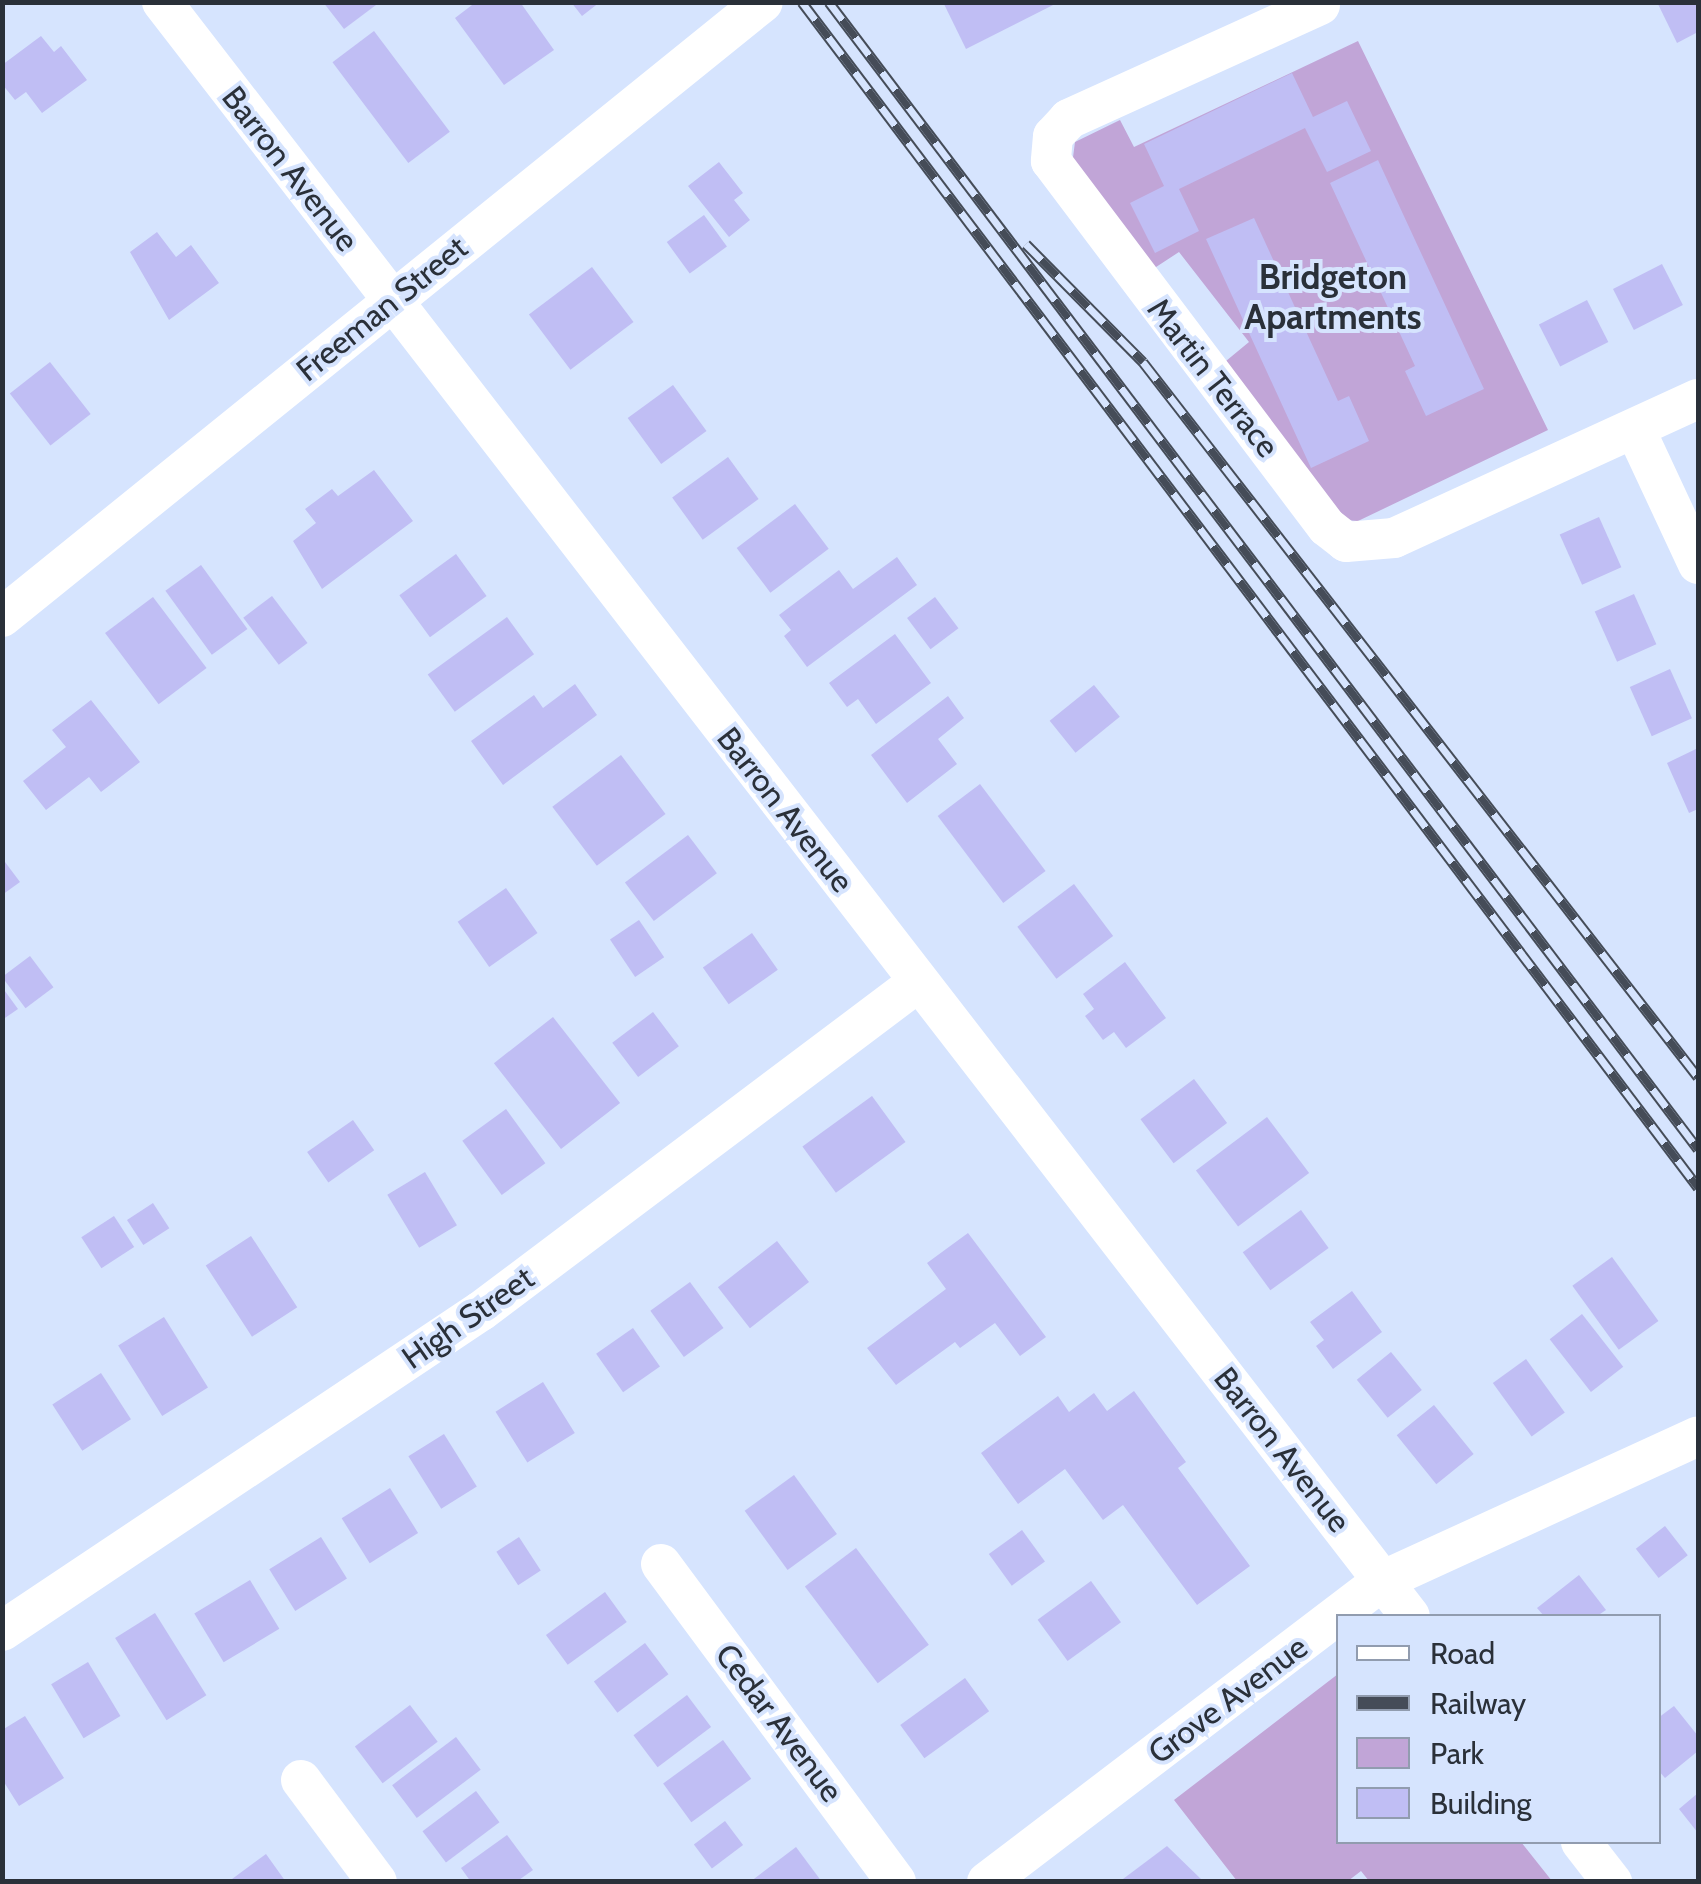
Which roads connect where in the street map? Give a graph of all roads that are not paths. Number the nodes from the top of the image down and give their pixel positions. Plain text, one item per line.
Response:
1 (162, 2) edge
2 (763, 2) edge
3 (1320, 5) dead end
4 (392, 301) junction
5 (1698, 399) edge
6 (1635, 430) junction
7 (1698, 564) edge
8 (2, 617) edge
9 (918, 982) junction
10 (1698, 1436) edge
11 (661, 1564) dead end
12 (1384, 1580) junction
13 (1339, 1614) edge
14 (1409, 1614) edge
15 (1336, 1617) edge
16 (2, 1631) edge
17 (301, 1780) dead end
18 (1583, 1844) edge
19 (377, 1882) edge
20 (896, 1882) edge
21 (987, 1882) edge
22 (1612, 1882) edge

1 - 4 street, Barron Avenue
2 - 4 street, Freeman Street
3 - 6 street, Martin Terrace
4 - 8 street, Freeman Street
4 - 9 street, Barron Avenue
5 - 6 street, Martin Terrace
6 - 7 street
9 - 12 street, Barron Avenue
9 - 16 street, High Street
10 - 12 street, Grove Avenue
11 - 20 street, Cedar Avenue
12 - 13 street, Grove Avenue
12 - 14 street, Barron Avenue
15 - 21 street, Grove Avenue
17 - 19 street
18 - 22 street

